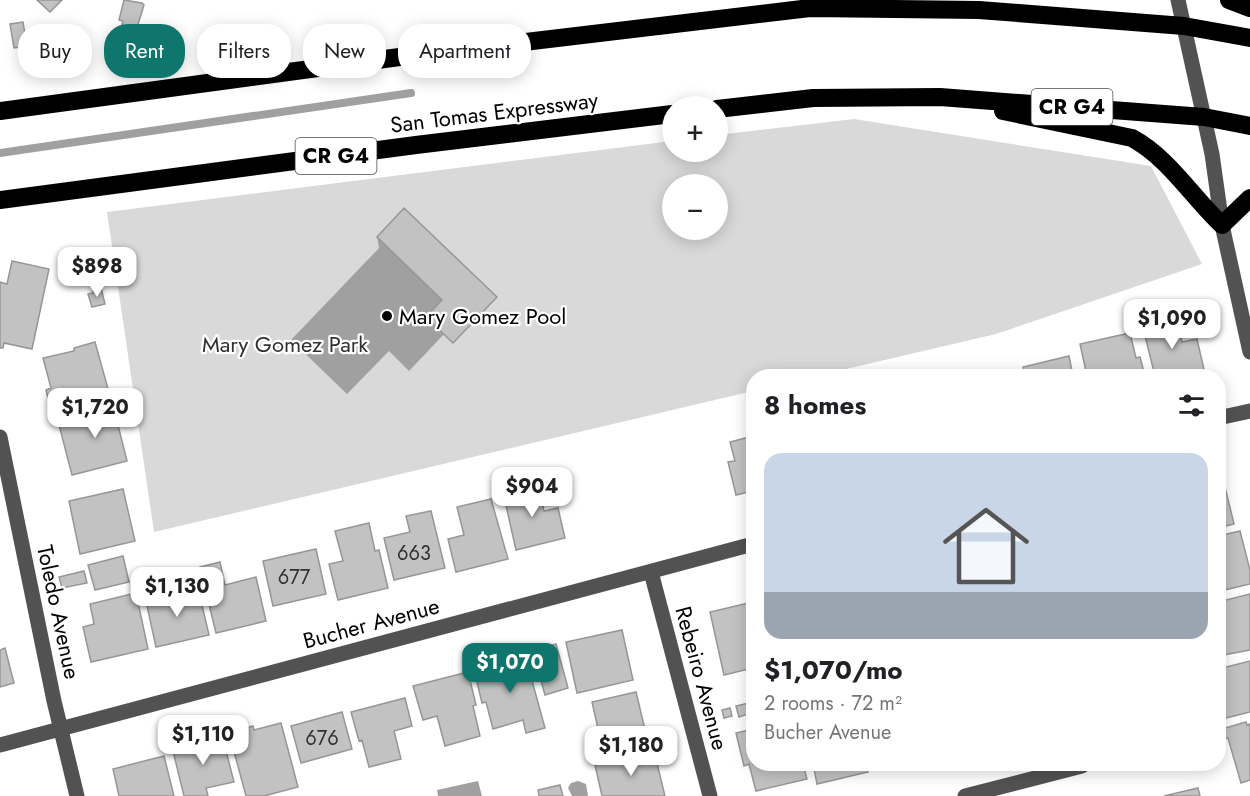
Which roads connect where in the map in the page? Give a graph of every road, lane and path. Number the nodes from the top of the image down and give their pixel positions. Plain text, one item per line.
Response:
1 (902, 0) edge
2 (1178, 0) edge
3 (1230, 0) edge
4 (810, 8) junction
5 (1250, 8) edge
6 (1184, 26) junction
7 (1250, 38) edge
8 (940, 97) junction
9 (728, 108) edge
10 (0, 111) edge
11 (662, 115) edge
12 (1204, 117) junction
13 (1250, 126) edge
14 (1250, 198) edge
15 (0, 200) edge
16 (1222, 225) junction
17 (1250, 352) edge
18 (1250, 411) edge
19 (1226, 416) edge
20 (0, 437) edge
21 (746, 546) edge
22 (651, 572) junction
23 (61, 729) junction
24 (0, 745) edge
25 (1062, 771) edge
26 (76, 796) edge
27 (710, 796) edge
28 (965, 796) edge

1 - 4 highway
2 - 6 street
3 - 5 highway
4 - 6 highway
4 - 10 highway
6 - 7 highway
6 - 12 street
8 - 9 highway, CR G4
8 - 12 highway, CR G4
8 - 16 highway
11 - 15 highway, San Tomas Expressway / CR G4
12 - 13 highway, CR G4
12 - 16 street
14 - 16 highway
16 - 17 street
18 - 19 street
20 - 23 street, Toledo Avenue
21 - 22 street, Bucher Avenue
22 - 23 street, Bucher Avenue
22 - 27 street, Rebeiro Avenue
23 - 24 street, Bucher Avenue
23 - 26 street, Toledo Avenue
25 - 28 street

